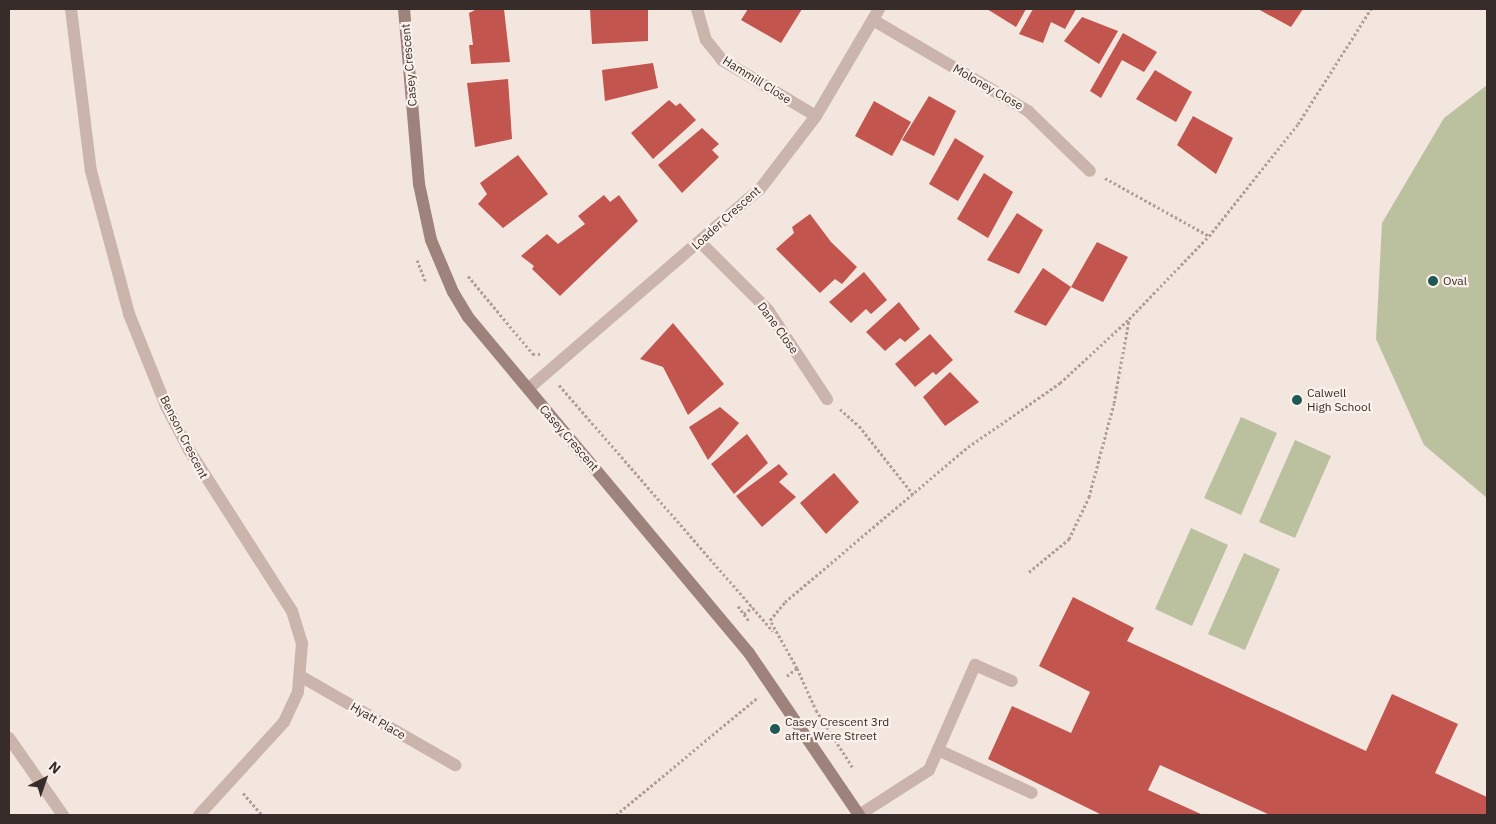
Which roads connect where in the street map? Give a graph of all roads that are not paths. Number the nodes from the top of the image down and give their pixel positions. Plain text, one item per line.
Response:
1 (71, 9) edge
2 (404, 9) edge
3 (697, 9) edge
4 (876, 14) edge
5 (816, 116) junction
6 (1090, 171) road end
7 (700, 242) junction
8 (528, 389) junction
9 (827, 399) road end
10 (302, 676) junction
11 (1012, 681) dead end
12 (9, 738) edge
13 (938, 750) junction
14 (455, 764) dead end
15 (1032, 793) dead end
16 (63, 815) edge
17 (199, 815) edge
18 (859, 815) edge

1 - 10 street, Benson Crescent
2 - 8 street, Casey Crescent
3 - 5 street, Hammill Close
4 - 5 street, Loader Crescent
4 - 6 street, Moloney Close
5 - 7 street, Loader Crescent
7 - 8 street, Loader Crescent
7 - 9 street, Dane Close
8 - 18 street, Casey Crescent
10 - 14 street, Hyatt Place
10 - 17 street, Benson Crescent
11 - 13 street
12 - 16 street
13 - 15 street
13 - 18 street

